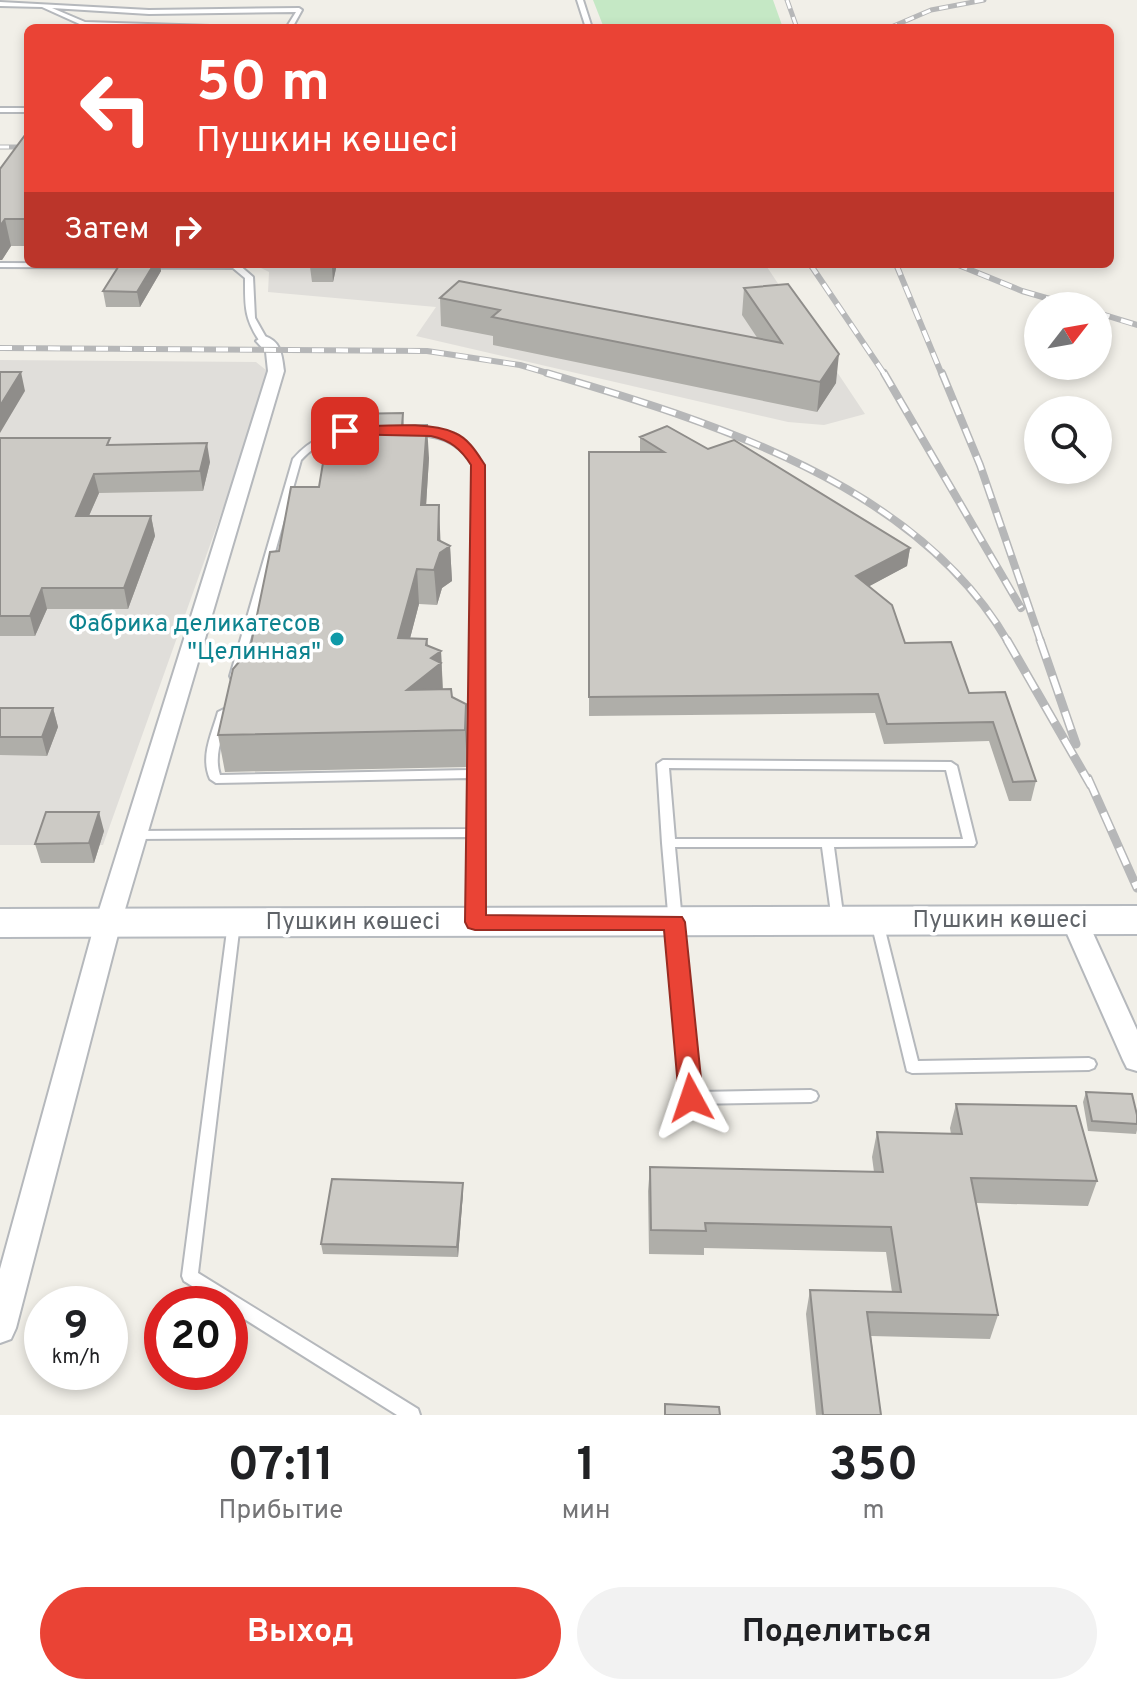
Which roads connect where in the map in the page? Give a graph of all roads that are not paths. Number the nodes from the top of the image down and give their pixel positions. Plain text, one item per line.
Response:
1 (580, 0) edge
2 (0, 4) edge
3 (43, 6) junction
4 (84, 24) edge
5 (291, 24) edge
6 (588, 24) edge
7 (0, 110) edge
8 (24, 110) edge
9 (0, 265) edge
10 (24, 265) edge
11 (238, 268) edge
12 (264, 341) joint
13 (374, 431) edge
14 (402, 431) edge
15 (232, 685) edge
16 (228, 700) edge
17 (476, 774) junction
18 (476, 833) junction
19 (135, 835) junction
20 (668, 843) junction
21 (827, 843) junction
22 (1074, 920) junction
23 (1137, 920) edge
24 (838, 921) junction
25 (877, 921) junction
26 (475, 922) junction
27 (674, 922) junction
28 (0, 923) edge
29 (108, 923) junction
30 (234, 923) junction
31 (1137, 1060) edge
32 (1089, 1064) dead end
33 (811, 1096) dead end
34 (0, 1328) edge
35 (412, 1415) edge

1 - 6 lane
2 - 3 lane
3 - 4 lane
3 - 5 lane
7 - 8 lane
9 - 10 lane
11 - 12 lane
12 - 19 street
13 - 15 lane
14 - 17 lane
16 - 17 lane
17 - 18 lane
18 - 19 lane
18 - 26 lane
19 - 29 street
20 - 21 lane
20 - 21 lane
20 - 27 lane
21 - 24 lane
22 - 23 main road, Пушкин көшесі
22 - 25 main road, Пушкин көшесі
22 - 31 street
24 - 25 main road, Пушкин көшесі
24 - 27 main road, Пушкин көшесі
25 - 32 lane
26 - 27 main road, Пушкин көшесі
26 - 30 main road, Пушкин көшесі
27 - 33 lane
28 - 29 main road, Пушкин көшесі
29 - 30 main road, Пушкин көшесі
29 - 34 street
30 - 35 lane

